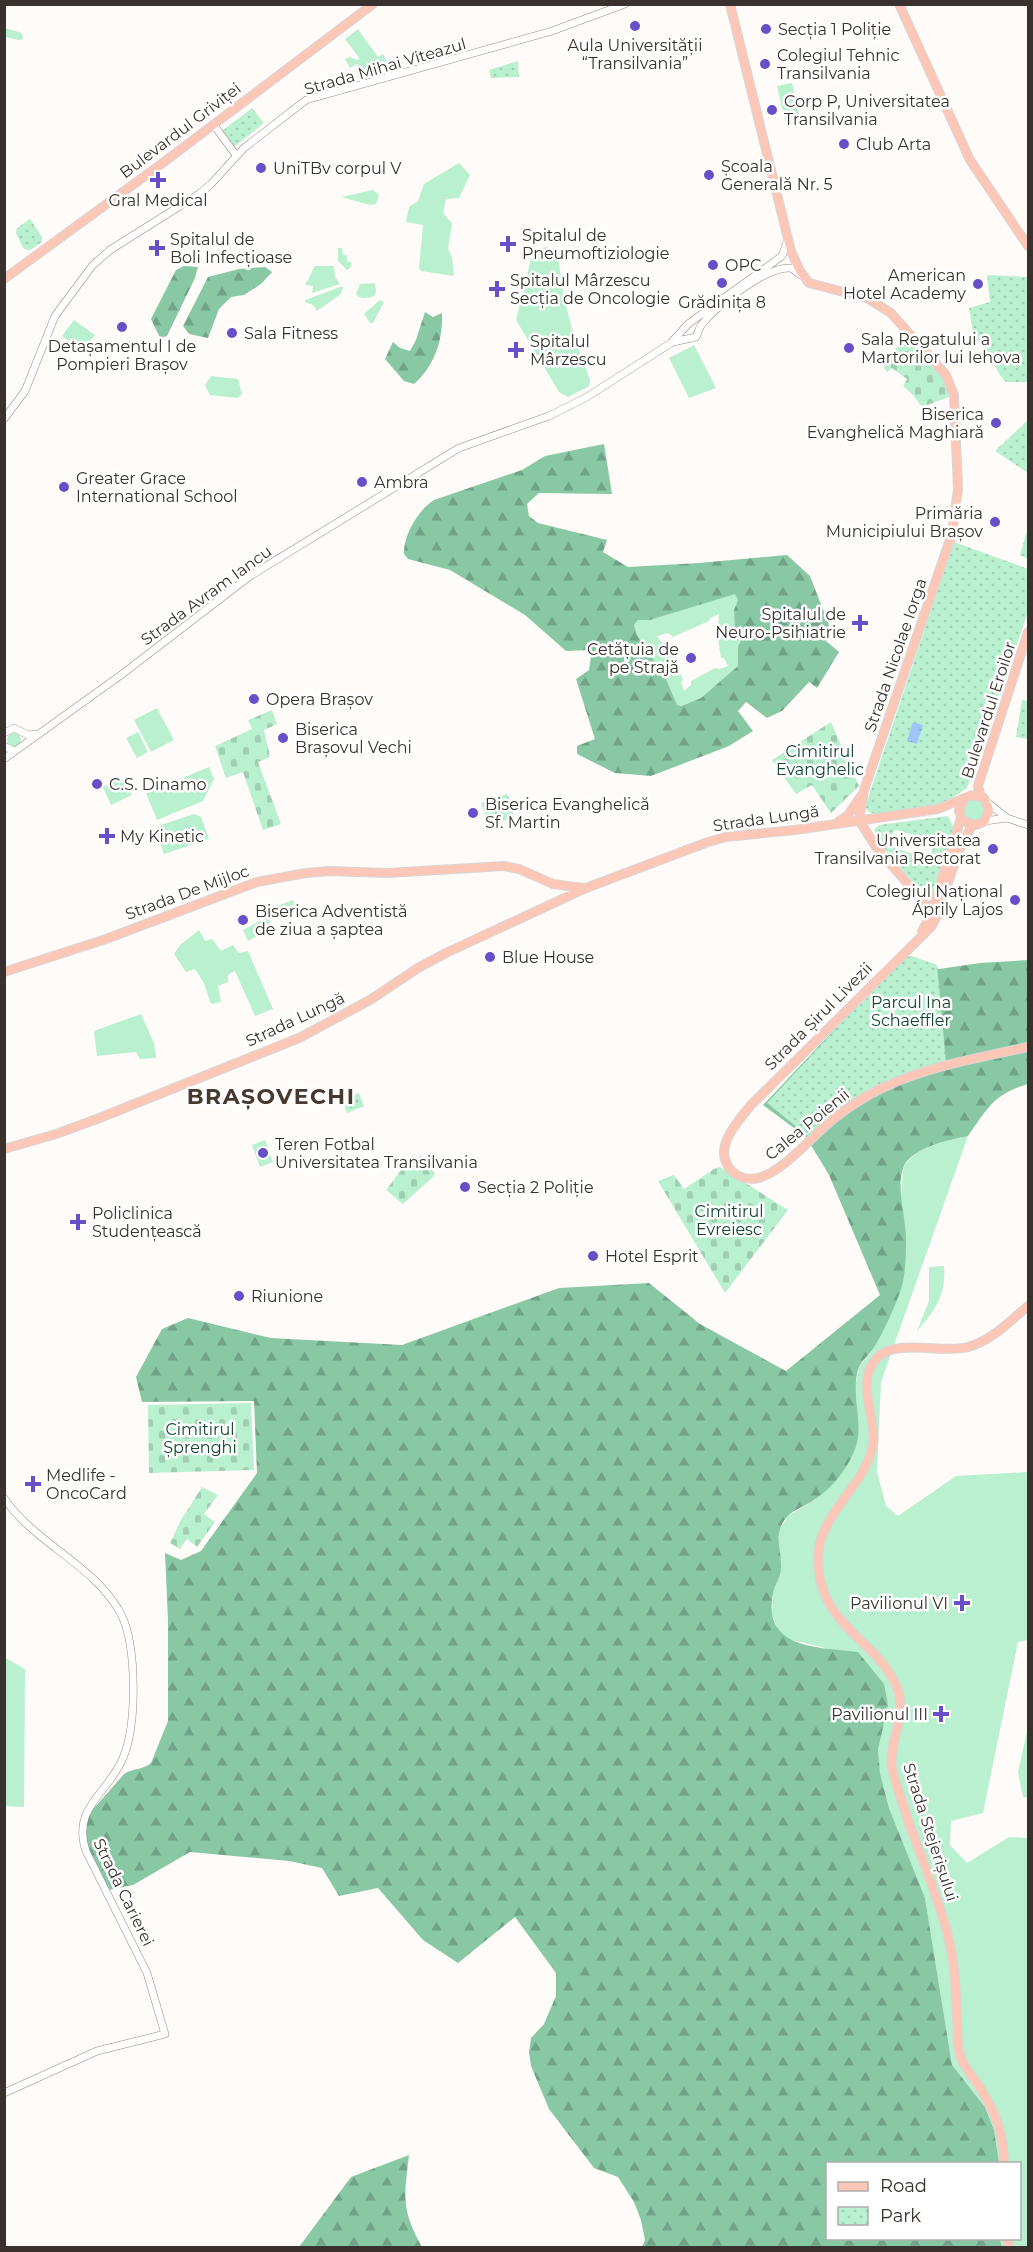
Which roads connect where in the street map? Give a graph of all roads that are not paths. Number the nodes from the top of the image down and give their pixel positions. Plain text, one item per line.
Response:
1 (373, 4) edge
2 (625, 4) edge
3 (730, 4) edge
4 (899, 4) edge
5 (213, 124) junction
6 (236, 155) junction
7 (788, 236) junction
8 (1029, 246) edge
9 (804, 277) junction
10 (4, 279) edge
11 (692, 323) junction
12 (699, 329) junction
13 (686, 333) junction
14 (4, 419) edge
15 (1029, 632) edge
16 (41, 732) junction
17 (4, 733) edge
18 (23, 733) junction
19 (4, 746) edge
20 (23, 746) junction
21 (14, 751) junction
22 (4, 759) edge
23 (864, 790) junction
24 (983, 799) junction
25 (964, 800) junction
26 (938, 809) junction
27 (960, 817) junction
28 (1007, 818) junction
29 (859, 820) junction
30 (985, 821) junction
31 (835, 824) junction
32 (972, 825) junction
33 (1029, 825) edge
34 (562, 886) junction
35 (586, 888) junction
36 (921, 898) junction
37 (559, 900) junction
38 (938, 902) junction
39 (934, 914) junction
40 (4, 972) edge
41 (1029, 1047) edge
42 (741, 1116) joint
43 (4, 1149) edge
44 (1029, 1306) edge
45 (4, 1498) edge
46 (4, 2092) edge
47 (1004, 2162) edge

1 - 5 main road, Bulevardul Griviței
2 - 6 street, Strada Mihai Viteazul
3 - 7 main road
4 - 8 main road
5 - 6 street
5 - 10 main road, Bulevardul Griviței
6 - 14 street, Strada Mihai Viteazul
7 - 9 main road
7 - 11 street
9 - 12 street
9 - 23 main road, Strada Nicolae Iorga
11 - 12 street
11 - 13 street
12 - 13 street
13 - 16 street, Strada Avram Iancu
15 - 24 main road, Bulevardul Eroilor
16 - 18 street
16 - 20 street, Strada Avram Iancu
17 - 18 street
18 - 20 street
19 - 21 street
20 - 21 street, Strada Avram Iancu
21 - 22 street
23 - 29 main road, Strada Nicolae Iorga
23 - 31 main road
24 - 25 main road
24 - 28 street
24 - 30 main road
25 - 26 main road
25 - 27 main road
26 - 27 main road
26 - 29 main road, Strada Lungă
27 - 32 main road
27 - 38 main road
28 - 30 street
28 - 33 street
29 - 31 main road, Strada Lungă
29 - 36 main road
30 - 32 main road
31 - 35 main road, Strada Lungă
32 - 38 main road
34 - 35 main road, Strada Lungă
34 - 37 main road
34 - 40 main road, Strada De Mijloc
35 - 37 main road, Strada Lungă
36 - 38 main road
36 - 39 main road
37 - 43 main road, Strada Lungă
38 - 39 main road
39 - 42 main road, Strada Șirul Livezii
41 - 42 main road, Calea Poienii
44 - 47 main road, Strada Stejerișului
45 - 46 street, Strada Carierei

